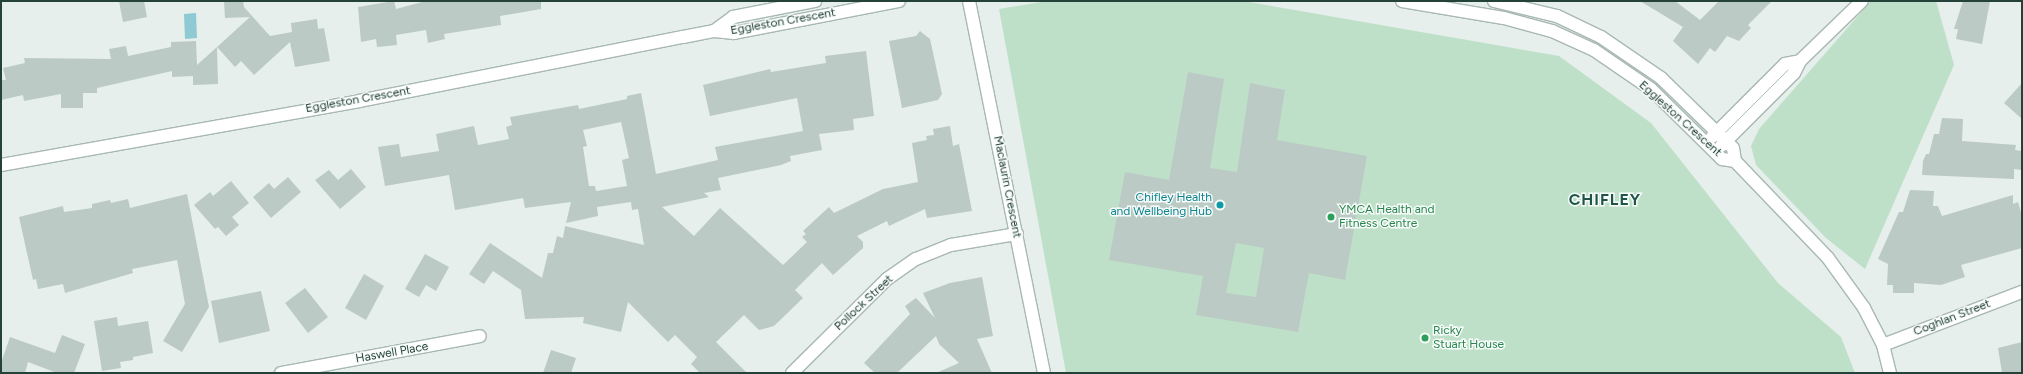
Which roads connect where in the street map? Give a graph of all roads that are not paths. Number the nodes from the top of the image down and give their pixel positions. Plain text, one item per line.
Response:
1 (815, 1) edge
2 (899, 1) edge
3 (969, 1) edge
4 (1402, 1) edge
5 (1494, 1) edge
6 (1862, 1) edge
7 (790, 3) edge
8 (793, 20) junction
9 (714, 31) junction
10 (1800, 61) junction
11 (1716, 132) junction
12 (1726, 141) junction
13 (1706, 143) junction
14 (1715, 152) junction
15 (1735, 162) junction
16 (1, 165) edge
17 (1016, 234) junction
18 (2022, 292) edge
19 (480, 336) dead end
20 (1883, 345) junction
21 (281, 373) edge
22 (792, 373) edge
23 (1044, 373) edge
24 (1890, 373) edge

1 - 7 street, Eggleston Crescent
2 - 8 street, Eggleston Crescent
3 - 17 street, Maclaurin Crescent
4 - 13 street, Eggleston Crescent
5 - 11 street, Eggleston Crescent
6 - 10 street
7 - 8 street
7 - 9 street, Eggleston Crescent
8 - 9 street, Eggleston Crescent
9 - 16 street, Eggleston Crescent
10 - 11 street
10 - 12 street
11 - 12 street, Eggleston Crescent
11 - 13 street
12 - 14 street
12 - 15 street, Eggleston Crescent
13 - 14 street, Eggleston Crescent
14 - 15 street, Eggleston Crescent
15 - 20 street, Eggleston Crescent
17 - 22 street, Pollock Street
17 - 23 street, Maclaurin Crescent
18 - 20 street, Coghlan Street
19 - 21 street, Haswell Place
20 - 24 street, Eggleston Crescent

